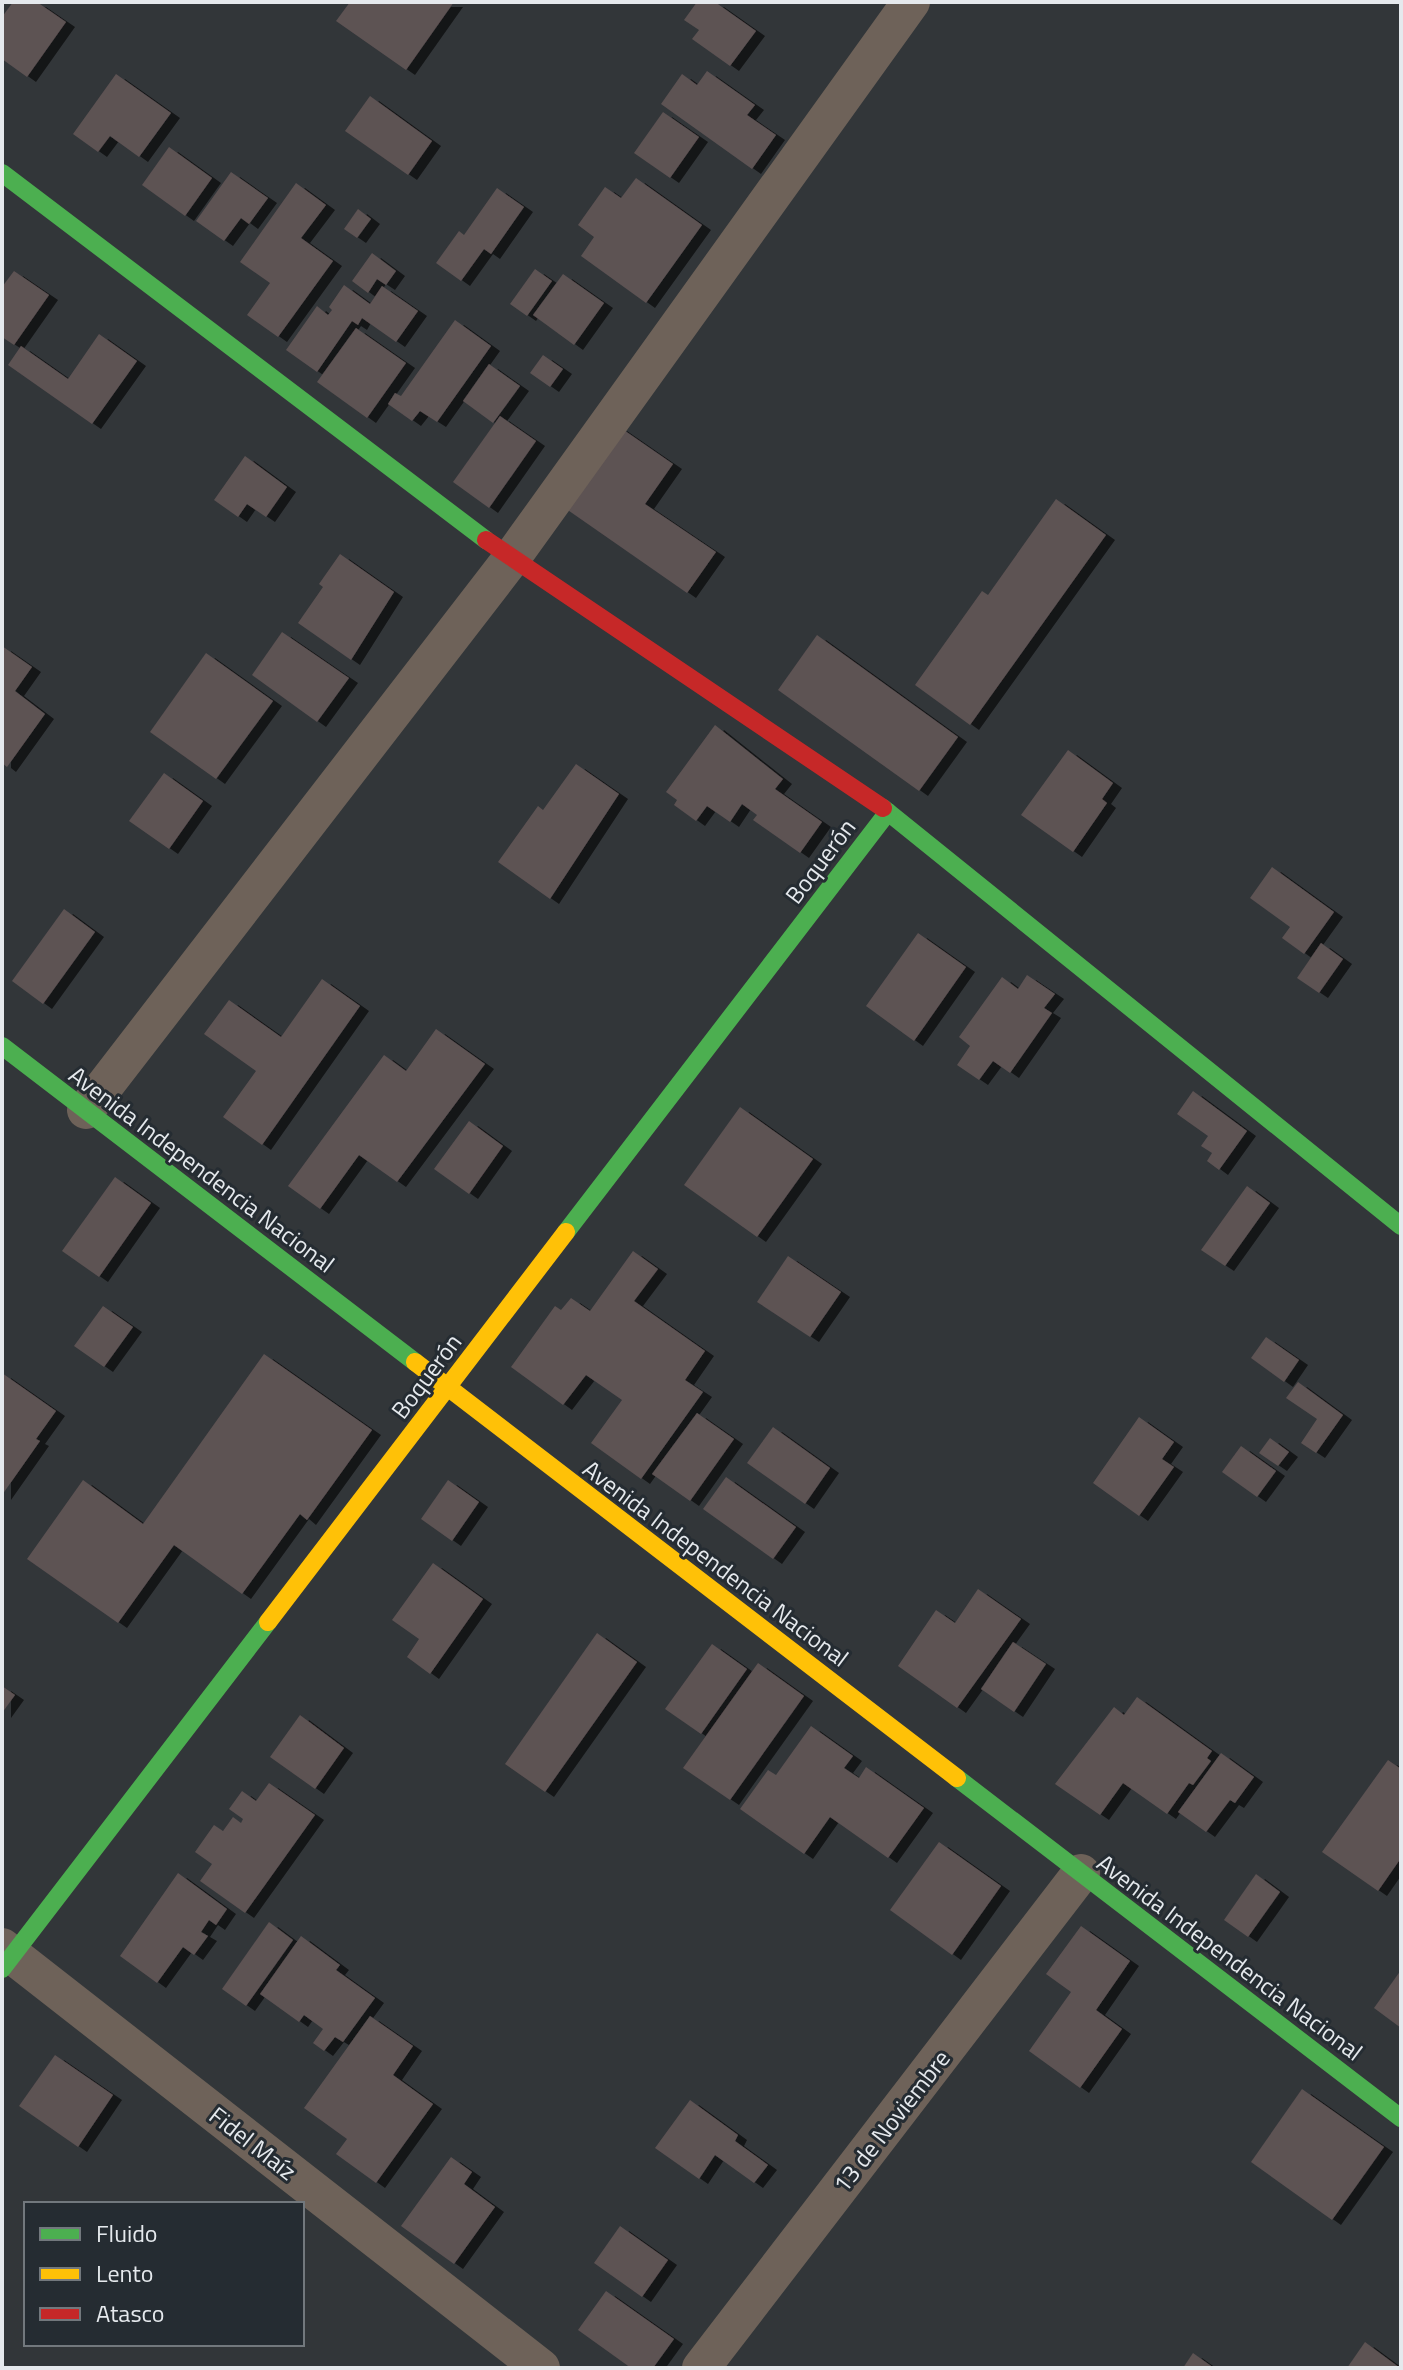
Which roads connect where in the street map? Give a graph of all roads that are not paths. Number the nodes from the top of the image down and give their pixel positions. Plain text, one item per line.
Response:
1 (911, 2) edge
2 (2, 173) edge
3 (511, 559) junction
4 (888, 812) junction
5 (2, 1046) edge
6 (86, 1110) junction
7 (1401, 1226) edge
8 (447, 1387) junction
9 (1081, 1873) junction
10 (6, 1957) edge
11 (1401, 2118) edge
12 (541, 2368) edge
13 (701, 2368) edge

1 - 3 street
2 - 3 street
3 - 4 street
3 - 6 street
4 - 7 street
4 - 8 street, Boquerón
5 - 6 street, Avenida Independencia Nacional
6 - 8 street, Avenida Independencia Nacional
8 - 9 street, Avenida Independencia Nacional
8 - 10 street, Boquerón
9 - 11 street, Avenida Independencia Nacional
9 - 13 street, 13 de Noviembre
10 - 12 street, Fidel Maíz

